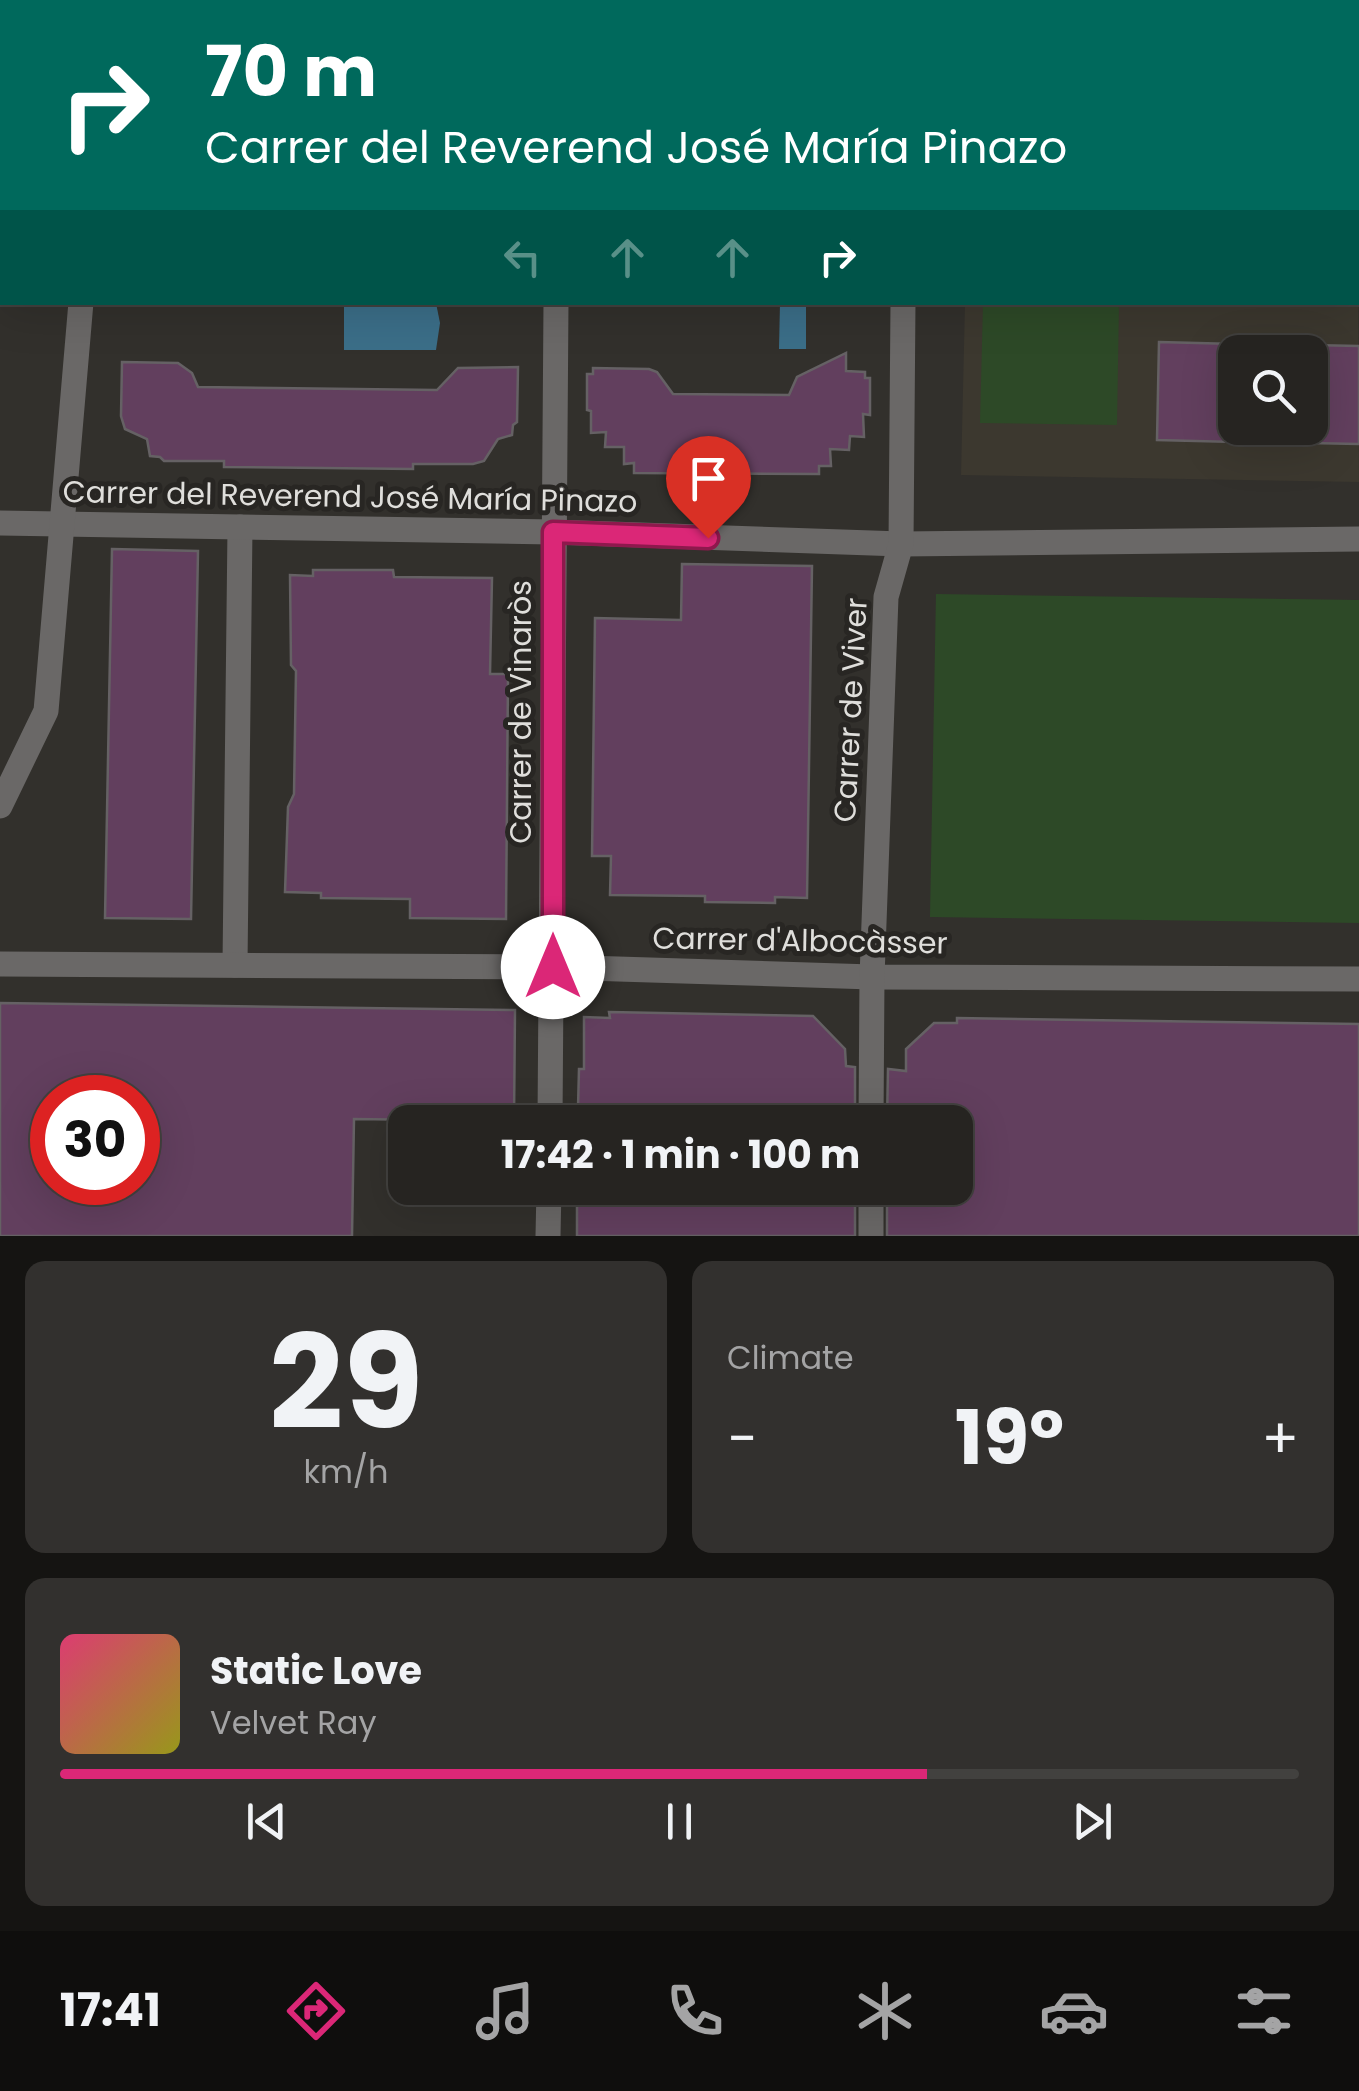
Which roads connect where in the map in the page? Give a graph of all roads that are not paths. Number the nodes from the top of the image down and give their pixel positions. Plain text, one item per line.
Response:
1 (81, 305) edge
2 (556, 305) edge
3 (903, 305) edge
4 (0, 523) edge
5 (64, 524) junction
6 (240, 527) junction
7 (553, 532) junction
8 (1359, 538) edge
9 (901, 544) junction
10 (0, 806) edge
11 (0, 964) edge
12 (235, 966) junction
13 (553, 967) junction
14 (872, 976) junction
15 (1359, 979) edge
16 (550, 1105) edge
17 (871, 1105) edge
18 (549, 1205) edge
19 (871, 1205) edge
20 (548, 1236) edge
21 (871, 1236) edge

1 - 5 street
2 - 7 street, Carrer de Vinaròs
3 - 9 street, Carrer de Viver
4 - 5 street, Carrer del Reverend José María Pinazo
5 - 6 street, Carrer del Reverend José María Pinazo
5 - 10 street
6 - 7 street, Carrer del Reverend José María Pinazo
6 - 12 street
7 - 9 street, Carrer del Reverend José María Pinazo
7 - 13 street, Carrer de Vinaròs
8 - 9 street, Carrer del Reverend José María Pinazo
9 - 14 street, Carrer de Viver
11 - 12 street, Carrer d'Albocàsser
12 - 13 street, Carrer d'Albocàsser
13 - 14 street, Carrer d'Albocàsser
13 - 16 street, Carrer de Vinaròs
14 - 15 street, Carrer d'Albocàsser
14 - 17 street, Carrer de Viver
18 - 20 street
19 - 21 street

